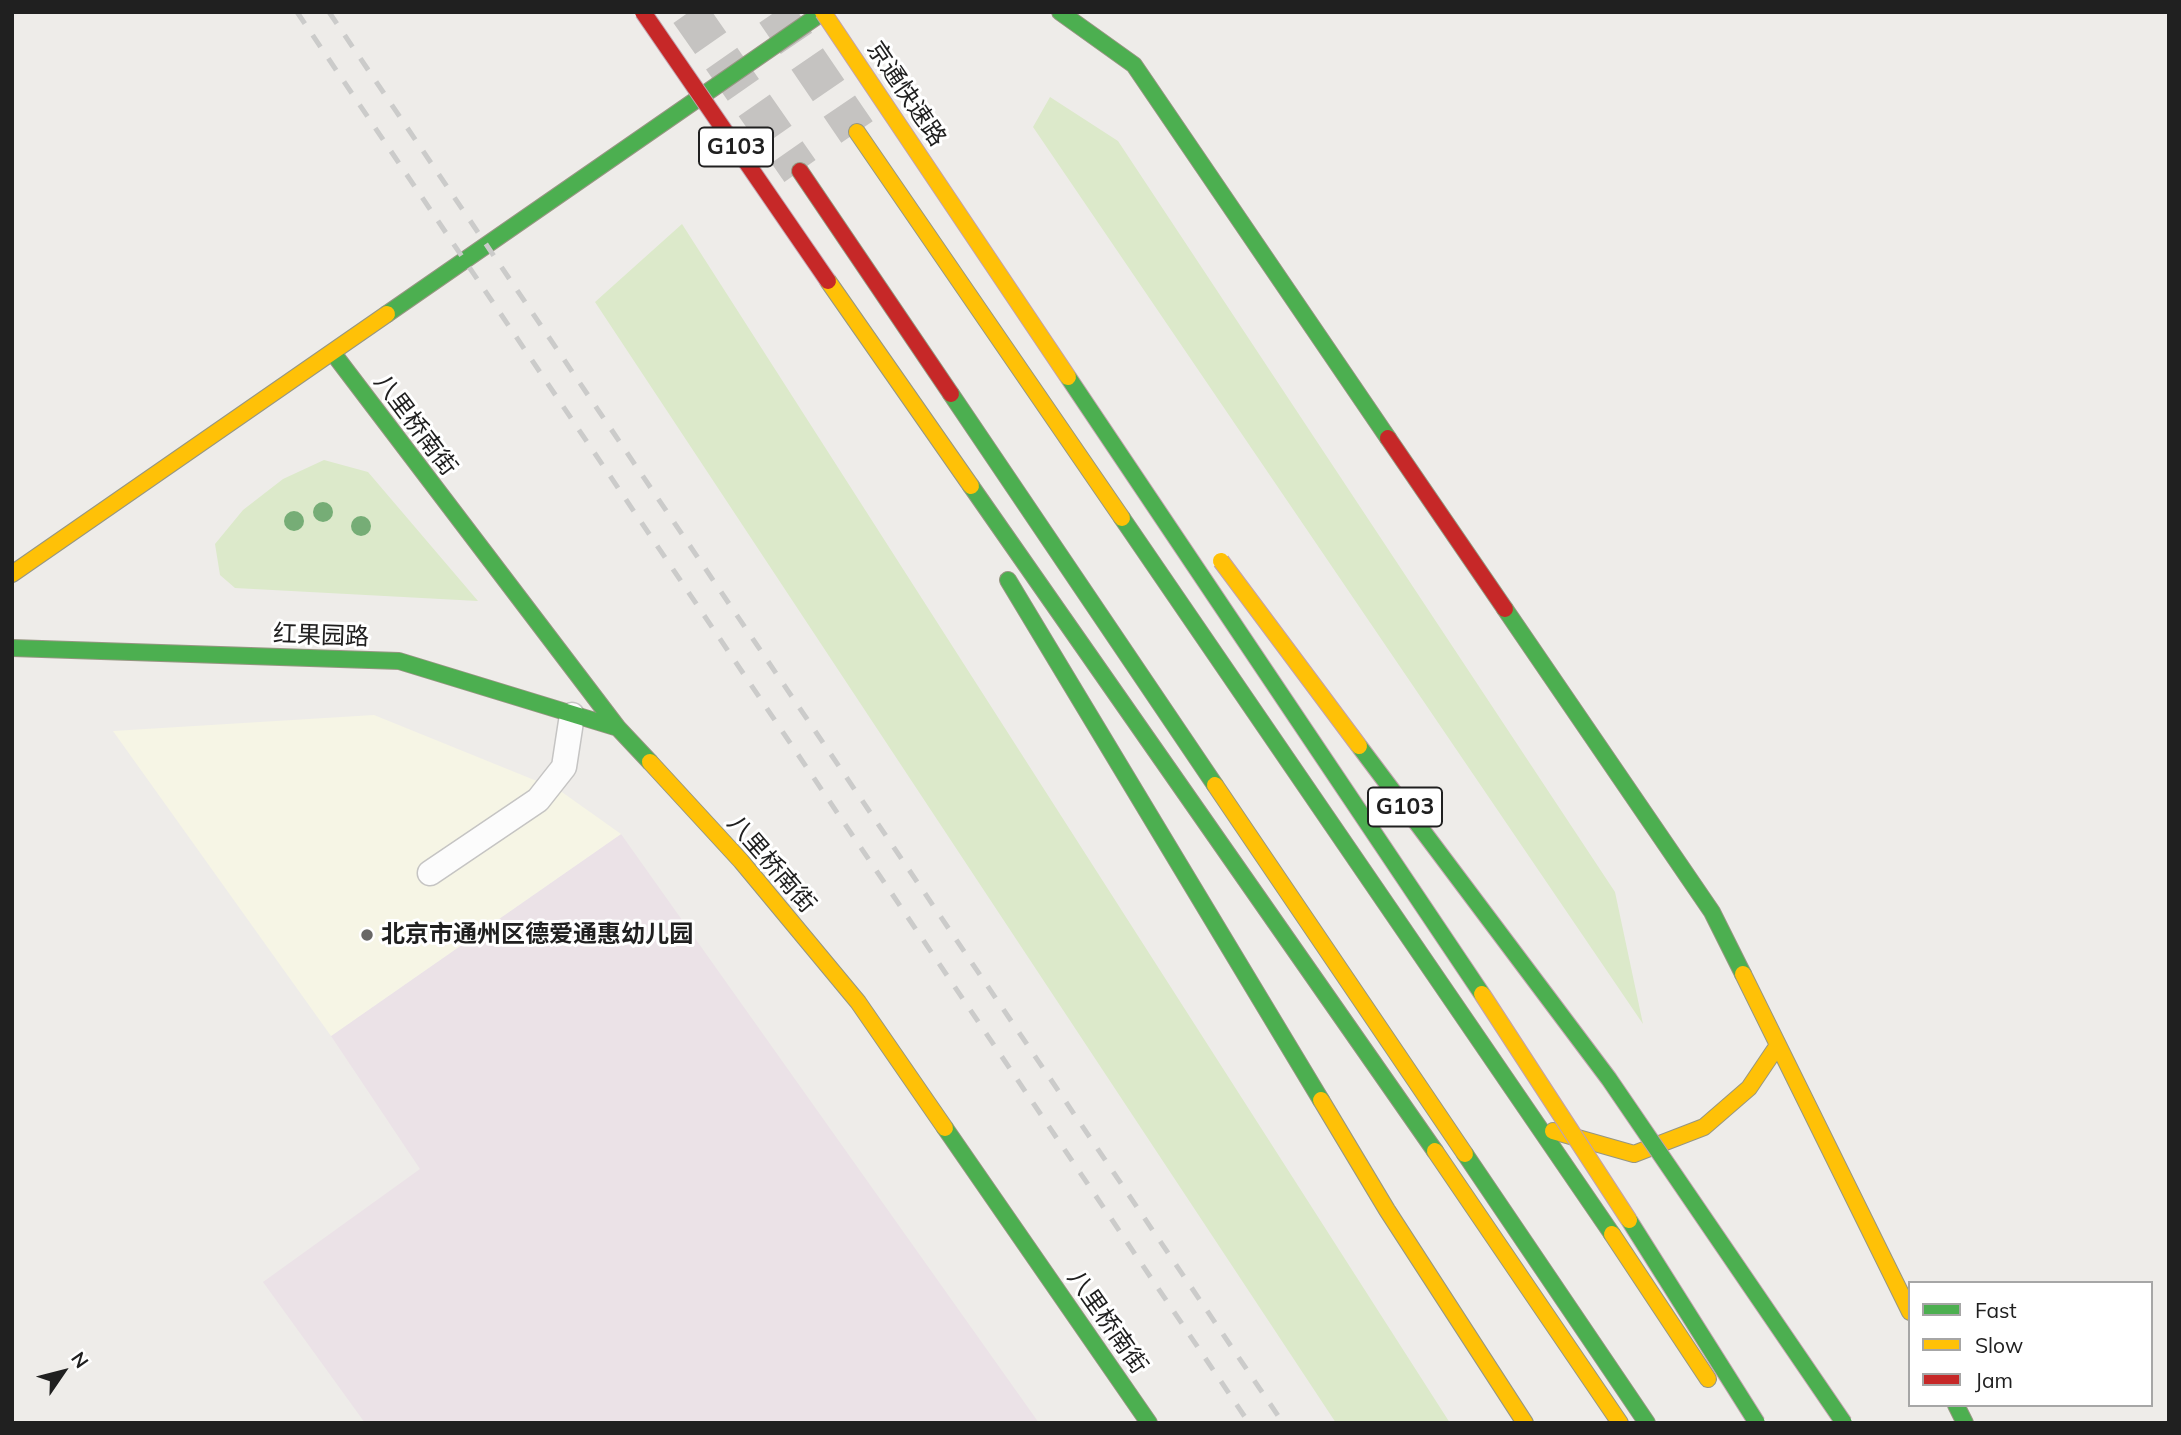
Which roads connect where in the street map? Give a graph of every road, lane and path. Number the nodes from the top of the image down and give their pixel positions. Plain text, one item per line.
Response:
1 (643, 12) edge
2 (823, 12) edge
3 (1060, 12) edge
4 (857, 132) tunnel mouth
5 (800, 171) tunnel mouth
6 (951, 201) junction
7 (828, 281) junction
8 (333, 353) junction
9 (1135, 446) dead end
10 (957, 496) dead end
11 (1210, 546) dead end
12 (1000, 567) dead end
13 (12, 574) edge
14 (12, 648) edge
15 (572, 715) junction
16 (618, 728) junction
17 (430, 873) dead end
18 (1778, 1045) junction
19 (1541, 1128) junction
20 (1908, 1308) edge
21 (1714, 1389) dead end
22 (1957, 1407) edge
23 (1149, 1423) edge
24 (1525, 1423) edge
25 (1620, 1423) edge
26 (1647, 1423) edge
27 (1757, 1423) edge
28 (1844, 1423) edge
29 (1965, 1423) edge

1 - 7 main road, G103, bridge
2 - 6 main road, 京通快速路, bridge
2 - 8 main road
3 - 18 main road
4 - 19 main road
5 - 26 main road
6 - 9 main road, bridge
6 - 27 main road, bridge
7 - 10 main road, G103
7 - 25 main road
8 - 13 main road
8 - 16 main road, 八里桥南街
11 - 28 main road, G103, bridge
12 - 24 main road
14 - 15 main road, 红果园路
15 - 16 main road, 红果园路
15 - 17 lane
16 - 23 main road, 八里桥南街
18 - 19 main road
18 - 20 main road
19 - 21 main road
22 - 29 main road

